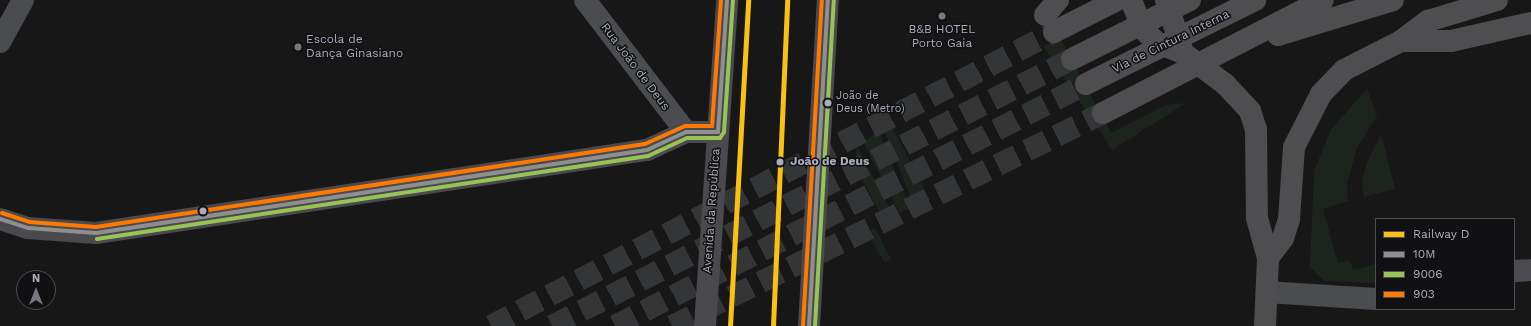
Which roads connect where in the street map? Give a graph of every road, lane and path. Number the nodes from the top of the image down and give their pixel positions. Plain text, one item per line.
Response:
1 (24, 0) edge
2 (585, 0) edge
3 (727, 0) edge
4 (828, 0) edge
5 (1117, 0) edge
6 (1131, 0) edge
7 (1166, 0) edge
8 (1190, 0) edge
9 (1255, 0) edge
10 (1323, 0) edge
11 (1393, 0) edge
12 (1497, 0) edge
13 (1053, 16) tunnel mouth
14 (1531, 23) edge
15 (1401, 40) junction
16 (0, 42) edge
17 (1231, 49) junction
18 (1183, 53) junction
19 (1072, 59) tunnel mouth
20 (1086, 84) tunnel mouth
21 (1103, 113) tunnel mouth
22 (686, 132) junction
23 (718, 132) junction
24 (0, 219) edge
25 (1268, 258) junction
26 (1531, 270) edge
27 (1515, 271) edge
28 (1266, 292) junction
29 (1375, 299) edge
30 (704, 326) edge
31 (809, 326) edge
32 (1265, 326) edge

1 - 16 street
2 - 22 street, Rua João de Deus
3 - 23 main road, Avenida da República
4 - 31 main road
5 - 13 highway
6 - 18 highway, bridge
7 - 18 highway, bridge
8 - 19 highway
9 - 20 highway, Via de Cintura Interna
10 - 17 highway
11 - 17 highway
12 - 15 highway
14 - 15 highway
15 - 25 highway
17 - 21 highway
18 - 25 highway, bridge
22 - 23 main road
22 - 24 main road
23 - 30 main road, Avenida da República
25 - 28 highway
26 - 27 street
28 - 29 street
28 - 32 highway

